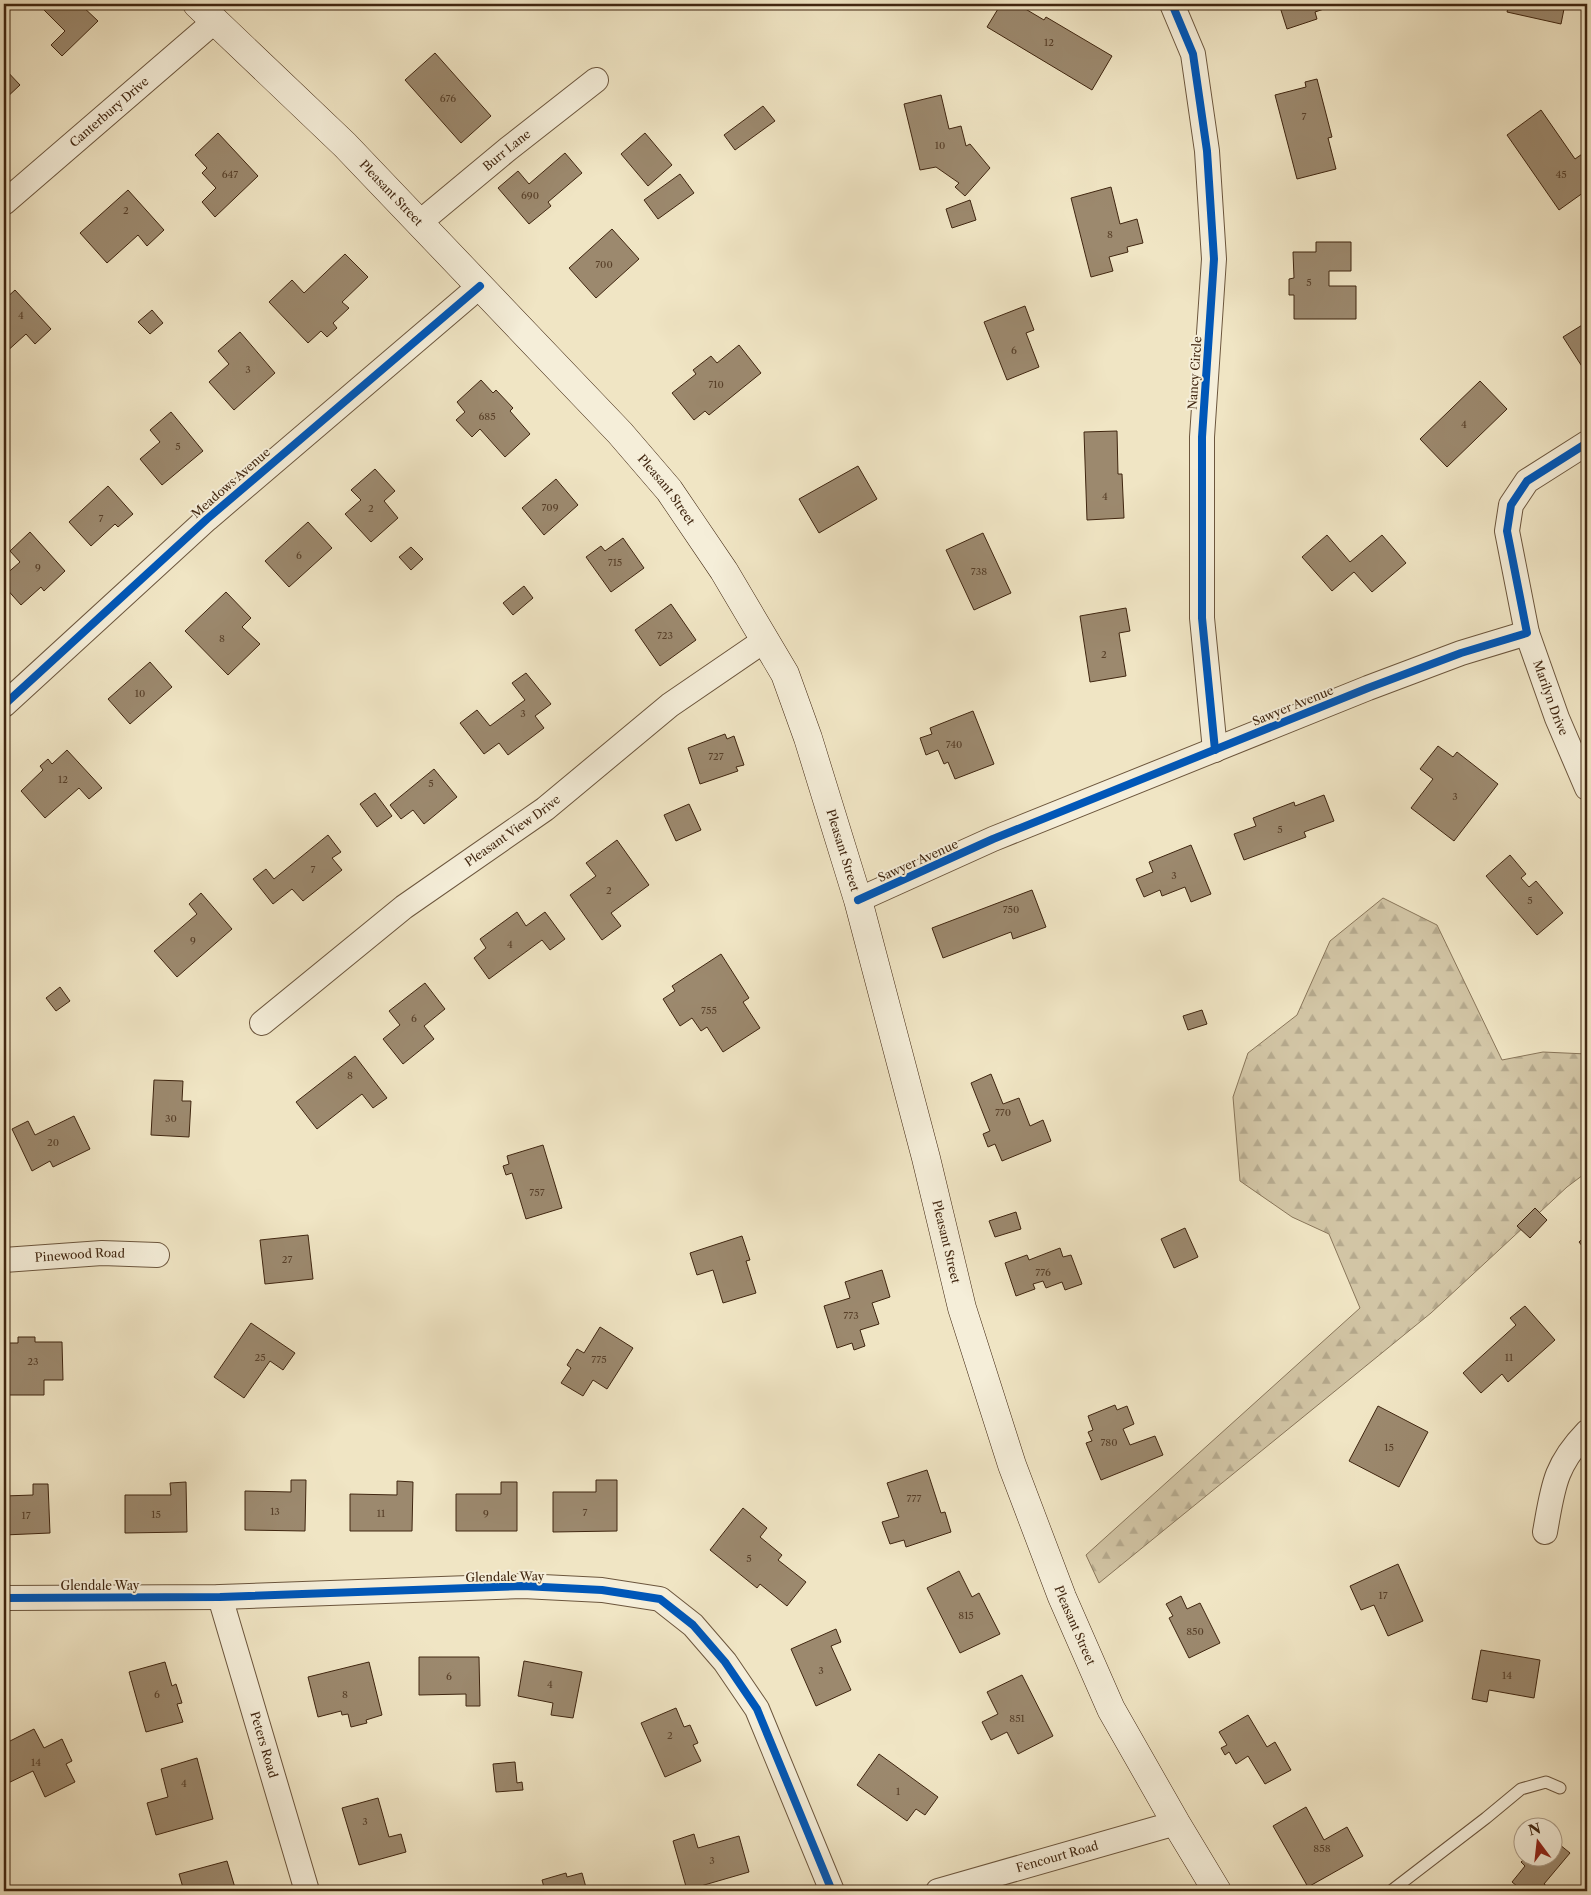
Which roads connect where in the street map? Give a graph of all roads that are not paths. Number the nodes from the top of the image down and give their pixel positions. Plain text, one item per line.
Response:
1 (1172, 4) edge
2 (206, 12) edge
3 (596, 80) dead end
4 (4, 203) edge
5 (419, 223) junction
6 (480, 286) junction
7 (1587, 443) edge
8 (1527, 634) junction
9 (764, 640) junction
10 (4, 705) edge
11 (1215, 750) junction
12 (1587, 788) edge
13 (858, 900) junction
14 (262, 1023) dead end
15 (157, 1255) dead end
16 (4, 1260) edge
17 (1587, 1432) edge
18 (1545, 1532) dead end
19 (220, 1597) junction
20 (4, 1598) edge
21 (1560, 1788) dead end
22 (1176, 1823) junction
23 (307, 1891) edge
24 (832, 1891) edge
25 (938, 1891) edge
26 (1217, 1891) edge
27 (1391, 1891) edge

1 - 11 street, Nancy Circle
2 - 4 street, Canterbury Drive
2 - 5 main road, Pleasant Street
3 - 5 street, Burr Lane
5 - 6 main road, Pleasant Street
6 - 9 main road, Pleasant Street
6 - 10 street, Meadows Avenue
7 - 8 street
8 - 11 street, Sawyer Avenue
8 - 12 street, Marilyn Drive
9 - 13 main road, Pleasant Street
9 - 14 street, Pleasant View Drive
11 - 13 street, Sawyer Avenue
13 - 22 main road, Pleasant Street
15 - 16 street, Pinewood Road
17 - 18 street
19 - 20 street, Glendale Way
19 - 23 street, Peters Road
19 - 24 street, Glendale Way
21 - 27 lane
22 - 25 street, Fencourt Road
22 - 26 main road, Pleasant Street

